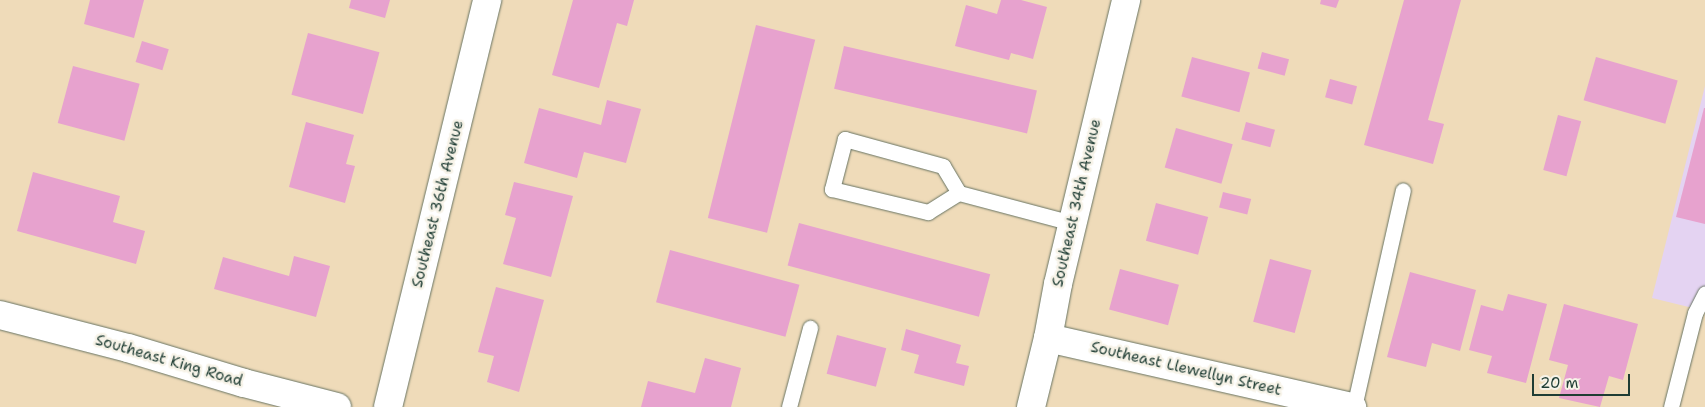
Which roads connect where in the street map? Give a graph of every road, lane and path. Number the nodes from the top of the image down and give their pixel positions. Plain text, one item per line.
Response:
1 (487, 0) edge
2 (1126, 0) edge
3 (1402, 190) dead end
4 (959, 194) junction
5 (1072, 223) junction
6 (1705, 293) edge
7 (0, 315) edge
8 (810, 328) dead end
9 (1048, 338) junction
10 (337, 407) edge
11 (388, 407) edge
12 (789, 407) edge
13 (1031, 407) edge
14 (1353, 407) edge
15 (1671, 407) edge

1 - 11 street, Southeast 36th Avenue
2 - 5 street, Southeast 34th Avenue
3 - 14 lane
4 - 4 lane
4 - 5 lane
5 - 9 street, Southeast 34th Avenue
6 - 15 lane
7 - 10 street, Southeast King Road
8 - 12 lane
9 - 13 street, Southeast 34th Avenue
9 - 14 street, Southeast Llewellyn Street

